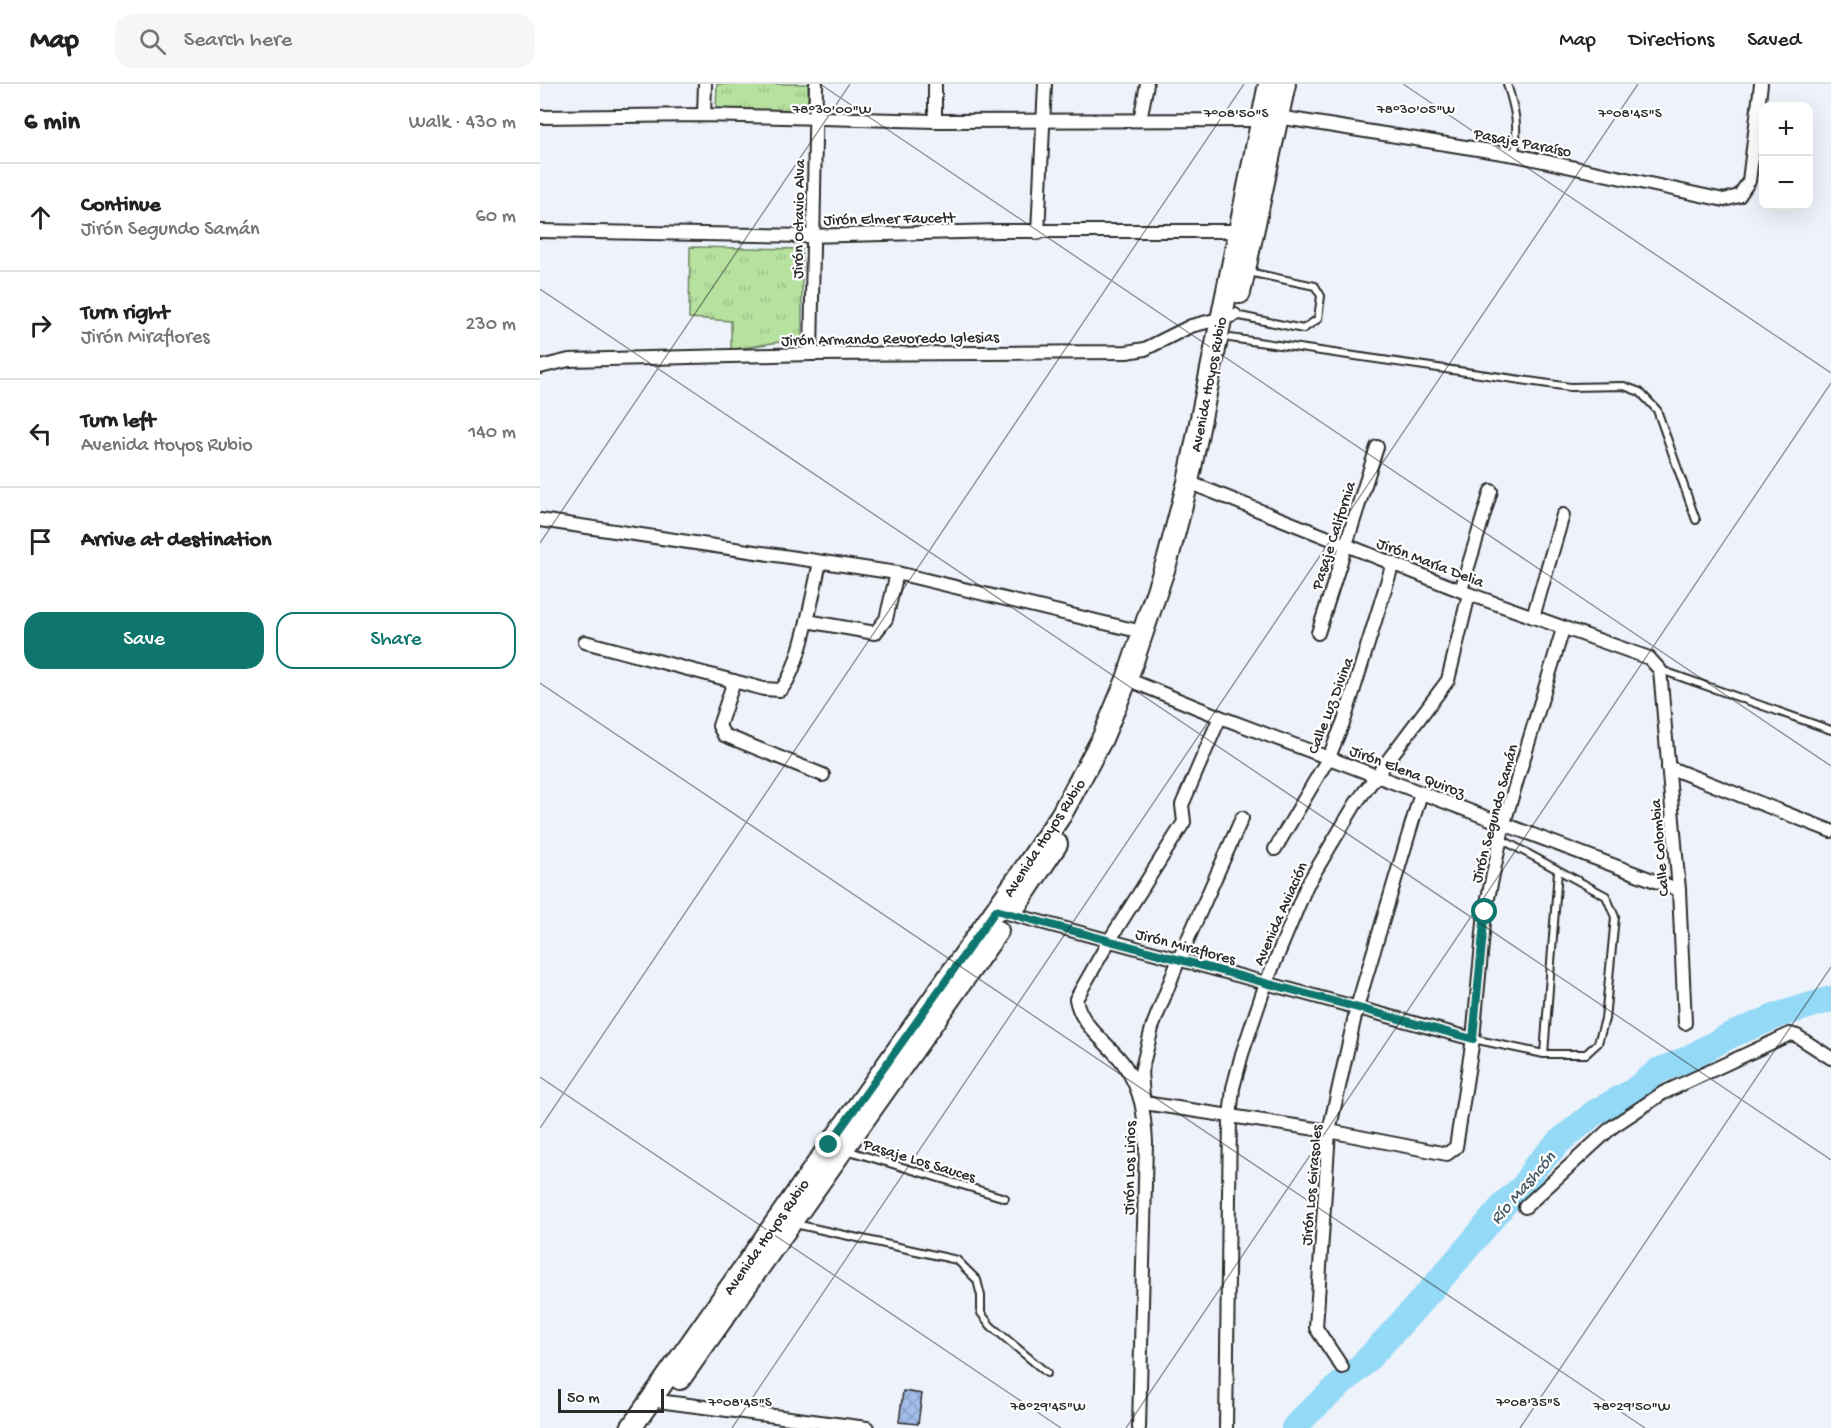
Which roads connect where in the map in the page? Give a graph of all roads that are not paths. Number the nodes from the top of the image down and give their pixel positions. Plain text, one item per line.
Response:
1 (705, 84) edge
2 (816, 84) edge
3 (935, 84) edge
4 (1045, 84) edge
5 (1147, 84) edge
6 (1269, 84) edge
7 (1286, 84) edge
8 (1507, 84) edge
9 (1761, 84) edge
10 (704, 115) junction
11 (540, 117) edge
12 (815, 117) junction
13 (1270, 119) junction
14 (1044, 120) junction
15 (1140, 120) junction
16 (935, 121) junction
17 (1515, 155) junction
18 (540, 231) edge
19 (1239, 231) junction
20 (1038, 233) junction
21 (814, 235) junction
22 (1244, 271) junction
23 (1228, 316) junction
24 (1230, 338) junction
25 (811, 354) junction
26 (540, 367) edge
27 (1377, 447) dead end
28 (1194, 484) junction
29 (1491, 491) dead end
30 (1563, 515) dead end
31 (540, 520) edge
32 (1696, 520) dead end
33 (1346, 545) junction
34 (820, 562) junction
35 (1393, 564) junction
36 (897, 573) junction
37 (1465, 592) junction
38 (1533, 617) junction
39 (807, 621) junction
40 (1563, 629) junction
41 (1142, 632) junction
42 (1318, 633) dead end
43 (585, 642) dead end
44 (1660, 670) junction
45 (734, 681) junction
46 (1133, 682) junction
47 (1220, 717) junction
48 (1831, 730) edge
49 (1329, 757) junction
50 (1668, 767) junction
51 (823, 775) dead end
52 (1376, 777) junction
53 (1420, 793) junction
54 (1242, 818) dead end
55 (1504, 823) junction
56 (1831, 831) edge
57 (1501, 839) junction
58 (1275, 849) dead end
59 (1558, 871) junction
60 (1679, 890) junction
61 (1003, 912) junction
62 (1109, 941) junction
63 (1179, 959) junction
64 (1266, 983) junction
65 (1357, 1007) junction
66 (1685, 1023) dead end
67 (1473, 1039) junction
68 (1544, 1053) junction
69 (1831, 1058) edge
70 (1144, 1103) junction
71 (1230, 1118) junction
72 (1329, 1131) junction
73 (836, 1147) junction
74 (1005, 1198) dead end
75 (1526, 1207) dead end
76 (784, 1222) junction
77 (1342, 1367) dead end
78 (1047, 1373) dead end
79 (656, 1402) junction
80 (631, 1428) edge
81 (646, 1428) edge
82 (867, 1428) edge
83 (1139, 1428) edge
84 (1226, 1428) edge

1 - 10 street
2 - 12 street, Jirón Octavio Alva
3 - 16 street
4 - 14 street
5 - 15 street
6 - 13 main road, Avenida Hoyos Rubio
7 - 13 main road, Avenida Hoyos Rubio
8 - 17 lane
9 - 17 street, Pasaje Paraíso
10 - 11 street, Pasaje Paraíso
10 - 12 street, Pasaje Paraíso
12 - 16 street, Pasaje Paraíso
12 - 21 street, Jirón Octavio Alva
13 - 15 street, Pasaje Paraíso
13 - 17 street, Pasaje Paraíso
13 - 19 main road, Avenida Hoyos Rubio
13 - 22 main road, Avenida Hoyos Rubio
14 - 15 street, Pasaje Paraíso
14 - 16 street, Pasaje Paraíso
14 - 20 street
18 - 21 street, Jirón Elmer Faucett
19 - 20 street, Jirón Elmer Faucett
19 - 23 main road, Avenida Hoyos Rubio
20 - 21 street, Jirón Elmer Faucett
21 - 25 street, Jirón Octavio Alva
22 - 23 main road, Avenida Hoyos Rubio
22 - 23 lane
23 - 24 main road, Avenida Hoyos Rubio
23 - 25 street, Jirón Armando Revoredo Iglesias
23 - 28 main road, Avenida Hoyos Rubio
24 - 28 main road, Avenida Hoyos Rubio
24 - 32 lane
25 - 26 street, Jirón Armando Revoredo Iglesias
27 - 33 street, Pasaje California
28 - 33 street, Jirón María Delia
28 - 41 main road, Avenida Hoyos Rubio
28 - 46 main road, Avenida Hoyos Rubio
29 - 37 street, Avenida Aviación
30 - 38 street
31 - 34 street
33 - 35 street, Jirón María Delia
33 - 42 street, Pasaje California
34 - 36 street
34 - 39 street
35 - 37 street, Jirón María Delia
35 - 49 street, Calle Luz Divina
36 - 39 street
36 - 41 street
37 - 38 street, Jirón María Delia
37 - 52 street, Avenida Aviación
38 - 40 street, Jirón María Delia
39 - 45 street
40 - 44 street, Jirón María Delia
40 - 55 street, Jirón Segundo Samán
41 - 46 main road, Avenida Hoyos Rubio
43 - 45 street
44 - 48 lane
44 - 50 street, Calle Colombia
45 - 51 street
46 - 47 street, Jirón Elena Quiroz
46 - 61 main road, Avenida Hoyos Rubio
47 - 49 street, Jirón Elena Quiroz
47 - 62 street, Jirón Los Lirios
49 - 52 street, Jirón Elena Quiroz
49 - 58 street, Calle Luz Divina
50 - 56 street
50 - 60 street, Calle Colombia
52 - 53 street, Jirón Elena Quiroz
52 - 64 street, Avenida Aviación
53 - 55 street, Jirón Elena Quiroz
53 - 65 street, Jirón Los Girasoles
54 - 63 street
55 - 57 street, Jirón Segundo Samán
55 - 60 street, Jirón Elena Quiroz
57 - 59 lane
57 - 67 street, Jirón Segundo Samán
59 - 68 lane
59 - 68 lane
60 - 66 street, Calle Colombia
61 - 62 street, Jirón Miraflores
61 - 73 main road, Avenida Hoyos Rubio
62 - 63 street, Jirón Miraflores
62 - 70 street, Jirón Los Lirios
63 - 64 street, Jirón Miraflores
63 - 70 street
64 - 65 street, Jirón Miraflores
64 - 71 street, Avenida Aviación
65 - 67 street, Jirón Miraflores
65 - 72 street, Jirón Los Girasoles
67 - 68 lane
67 - 72 street, Jirón Segundo Samán
69 - 75 street
70 - 71 street
70 - 83 street, Jirón Los Lirios
71 - 72 street
71 - 84 street, Avenida Aviación
72 - 77 street, Jirón Los Girasoles
73 - 74 lane, Pasaje Los Sauces
73 - 76 main road, Avenida Hoyos Rubio
76 - 78 lane
76 - 79 main road, Avenida Hoyos Rubio
79 - 80 main road, Avenida Hoyos Rubio
79 - 81 main road, Avenida Hoyos Rubio
79 - 82 street

